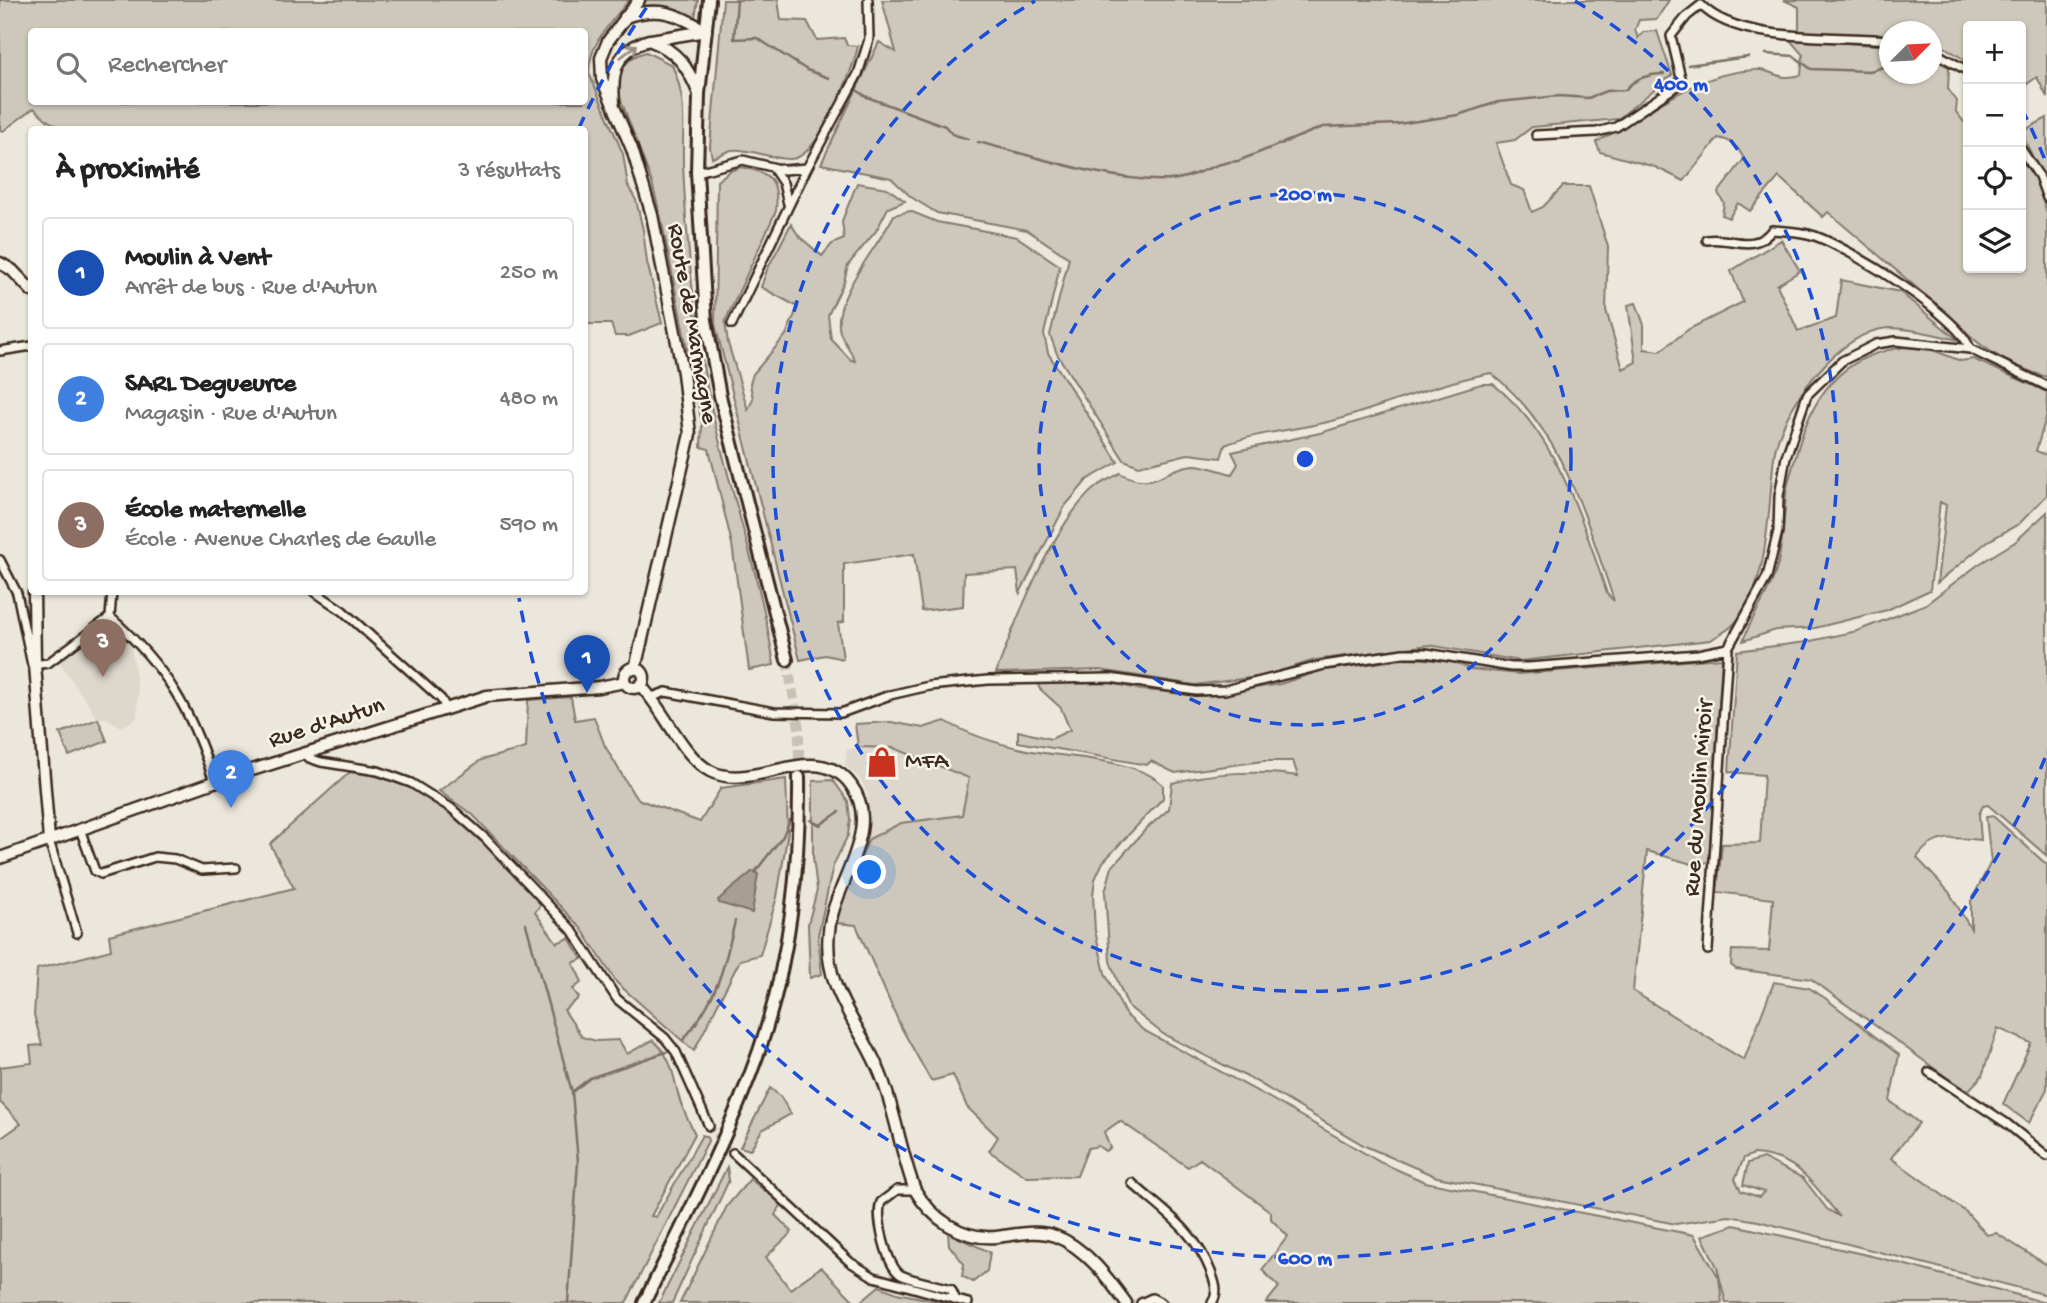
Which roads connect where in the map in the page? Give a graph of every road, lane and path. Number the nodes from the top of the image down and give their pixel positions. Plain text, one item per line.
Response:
1 (639, 0) edge
2 (709, 0) edge
3 (868, 0) edge
4 (625, 17) junction
5 (706, 31) junction
6 (649, 40) junction
7 (1879, 40) edge
8 (1942, 57) edge
9 (1963, 68) edge
10 (699, 94) junction
11 (615, 113) junction
12 (1536, 135) dead end
13 (2026, 157) edge
14 (772, 167) junction
15 (807, 168) junction
16 (697, 172) junction
17 (2047, 198) edge
18 (788, 209) junction
19 (1707, 240) dead end
20 (0, 262) edge
21 (28, 287) edge
22 (732, 324) dead end
23 (28, 347) edge
24 (1970, 349) junction
25 (0, 351) edge
26 (2047, 386) edge
27 (0, 559) edge
28 (34, 595) edge
29 (112, 595) edge
30 (319, 595) edge
31 (110, 617) junction
32 (1728, 648) junction
33 (787, 660) tunnel mouth
34 (35, 665) junction
35 (635, 668) junction
36 (625, 682) junction
37 (640, 685) junction
38 (652, 697) junction
39 (446, 708) junction
40 (306, 754) junction
41 (799, 777) tunnel mouth
42 (214, 782) junction
43 (80, 829) junction
44 (49, 840) junction
45 (0, 858) edge
46 (236, 868) dead end
47 (77, 933) dead end
48 (1709, 950) dead end
49 (1929, 1072) dead end
50 (709, 1126) tunnel mouth
51 (733, 1153) tunnel mouth
52 (2047, 1156) edge
53 (1132, 1183) dead end
54 (915, 1190) junction
55 (956, 1300) junction
56 (644, 1303) edge
57 (968, 1303) edge
58 (1126, 1303) edge
59 (1142, 1303) edge
60 (1162, 1303) edge
61 (1212, 1303) edge

1 - 4 main road, Route de Marmagne
2 - 5 main road
3 - 15 street
4 - 5 main road
4 - 11 main road, Route de Marmagne
5 - 6 main road, Route de Marmagne
5 - 10 main road
6 - 10 main road
11 -> 6 main road, Route de Marmagne
7 - 12 street
8 - 9 street
10 - 16 main road
11 - 35 main road, Route de Marmagne
13 - 17 street
14 - 15 street
14 - 16 street
14 - 18 street
15 - 18 street
16 - 33 main road
18 - 22 street
19 - 24 street
20 - 21 main road
23 - 25 street
24 - 26 street
24 - 32 street
27 - 34 street
28 - 34 main road
29 - 31 street
30 - 39 street
31 - 34 street
31 - 42 street
32 - 38 street
32 - 48 street, Rue du Moulin Miroir
34 - 44 main road
35 - 36 main road
35 - 37 main road
36 - 37 main road
36 - 39 main road, Rue d'Autun
37 - 38 main road
38 - 54 main road
39 - 40 main road, Rue d'Autun
40 - 42 main road, Rue d'Autun
40 - 50 street
41 - 56 main road
42 - 43 main road, Rue d'Autun
43 - 44 main road, Rue d'Autun
43 - 46 street
44 - 45 main road, Rue d'Autun
44 - 47 street
49 - 52 street
51 - 55 street
53 - 61 street
54 - 55 street
54 - 58 main road
55 - 57 street
59 - 60 street

